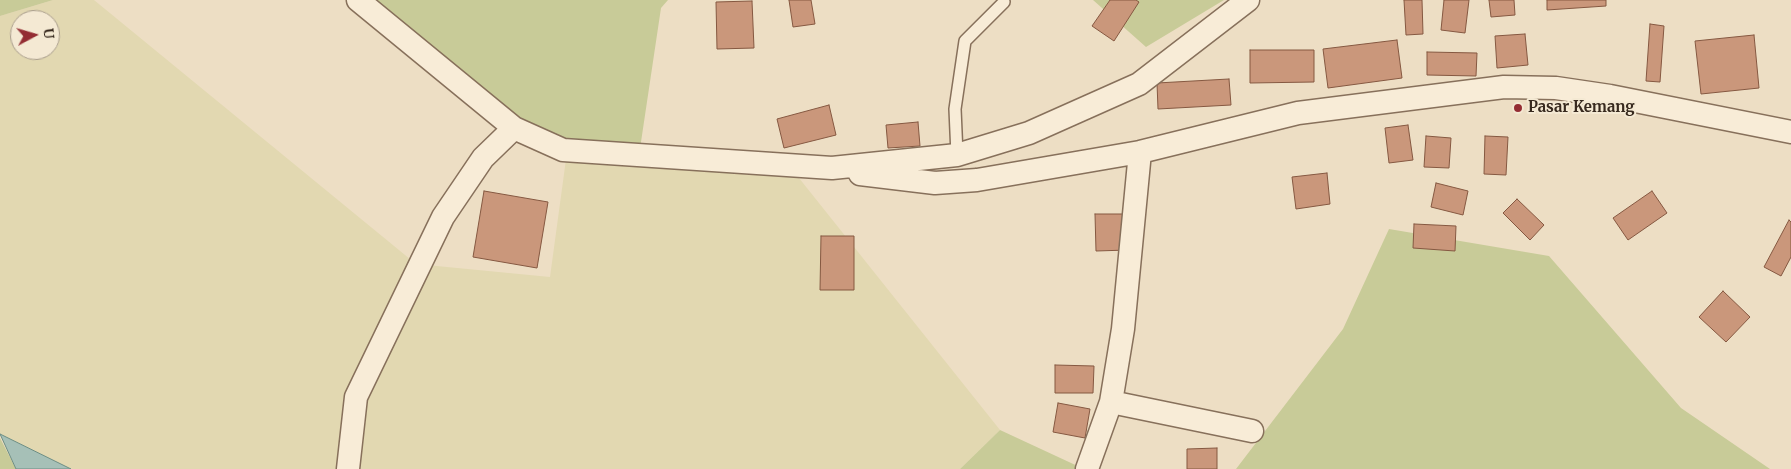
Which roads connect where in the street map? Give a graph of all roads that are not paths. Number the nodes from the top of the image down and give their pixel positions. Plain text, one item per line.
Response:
1 (358, 0) edge
2 (1248, 0) edge
3 (1004, 2) dead end
4 (514, 128) junction
5 (1791, 132) edge
6 (1140, 152) junction
7 (957, 155) junction
8 (832, 168) junction
9 (1111, 402) junction
10 (1252, 431) dead end
11 (348, 469) edge
12 (1087, 469) edge

1 - 4 street
2 - 7 street
3 - 7 lane
4 - 8 street
4 - 11 street
5 - 6 street
6 - 8 street
6 - 9 street
7 - 8 street
9 - 10 street
9 - 12 street

